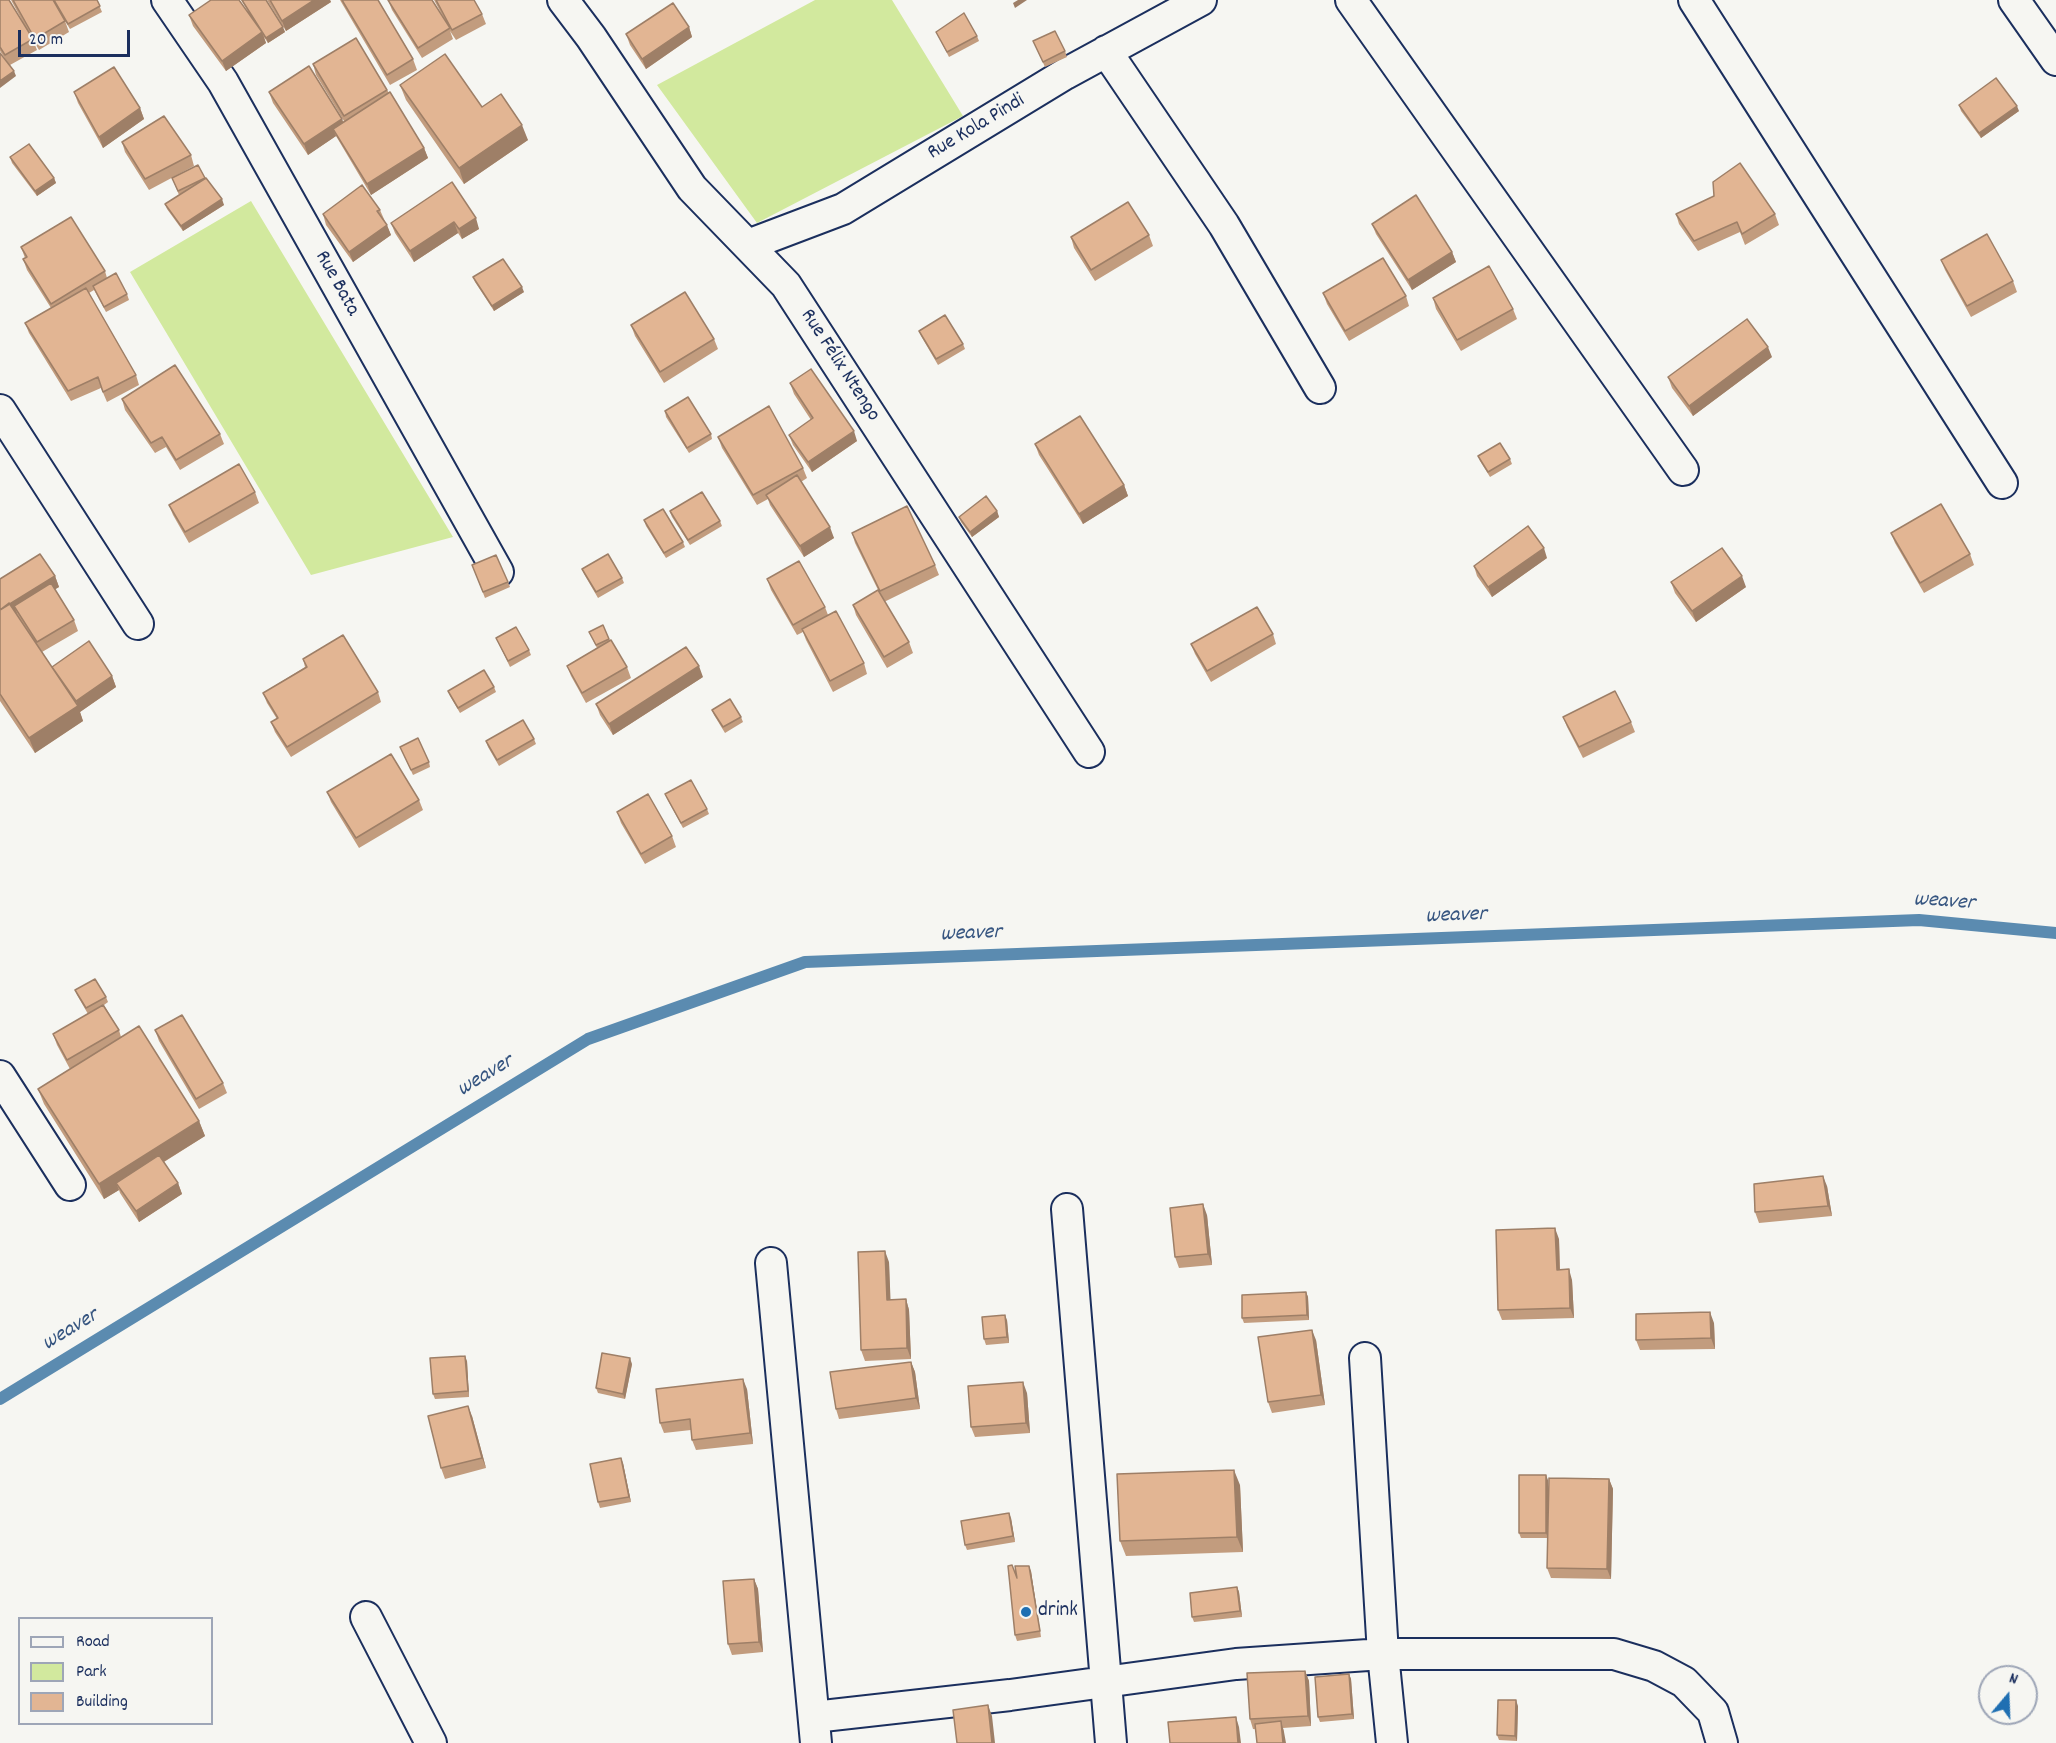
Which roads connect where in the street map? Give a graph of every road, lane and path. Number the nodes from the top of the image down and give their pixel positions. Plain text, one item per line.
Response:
1 (167, 0) edge
2 (563, 0) edge
3 (1201, 0) edge
4 (1351, 0) edge
5 (1694, 0) edge
6 (2014, 0) edge
7 (1106, 51) junction
8 (2054, 53) edge
9 (748, 245) junction
10 (1320, 388) dead end
11 (0, 410) edge
12 (1683, 470) dead end
13 (2002, 483) dead end
14 (498, 572) edge
15 (138, 624) dead end
16 (1089, 752) dead end
17 (0, 1076) edge
18 (70, 1185) dead end
19 (1067, 1209) dead end
20 (771, 1263) dead end
21 (1365, 1359) dead end
22 (366, 1617) dead end
23 (1383, 1654) junction
24 (1107, 1682) junction
25 (815, 1730) edge
26 (431, 1743) edge
27 (1111, 1743) edge
28 (1392, 1743) edge
29 (1722, 1743) edge

1 - 14 street, Rue Bata
2 - 9 street, Rue Félix Ntengo
3 - 7 street, Rue Kola Pindi
4 - 12 street
5 - 13 street
6 - 8 street
7 - 9 street, Rue Kola Pindi
7 - 10 street
9 - 16 street, Rue Félix Ntengo
11 - 15 street
17 - 18 street
19 - 24 street
20 - 25 street
21 - 23 street
22 - 26 street
23 - 24 street
23 - 28 street
23 - 29 street
24 - 25 street
24 - 27 street

